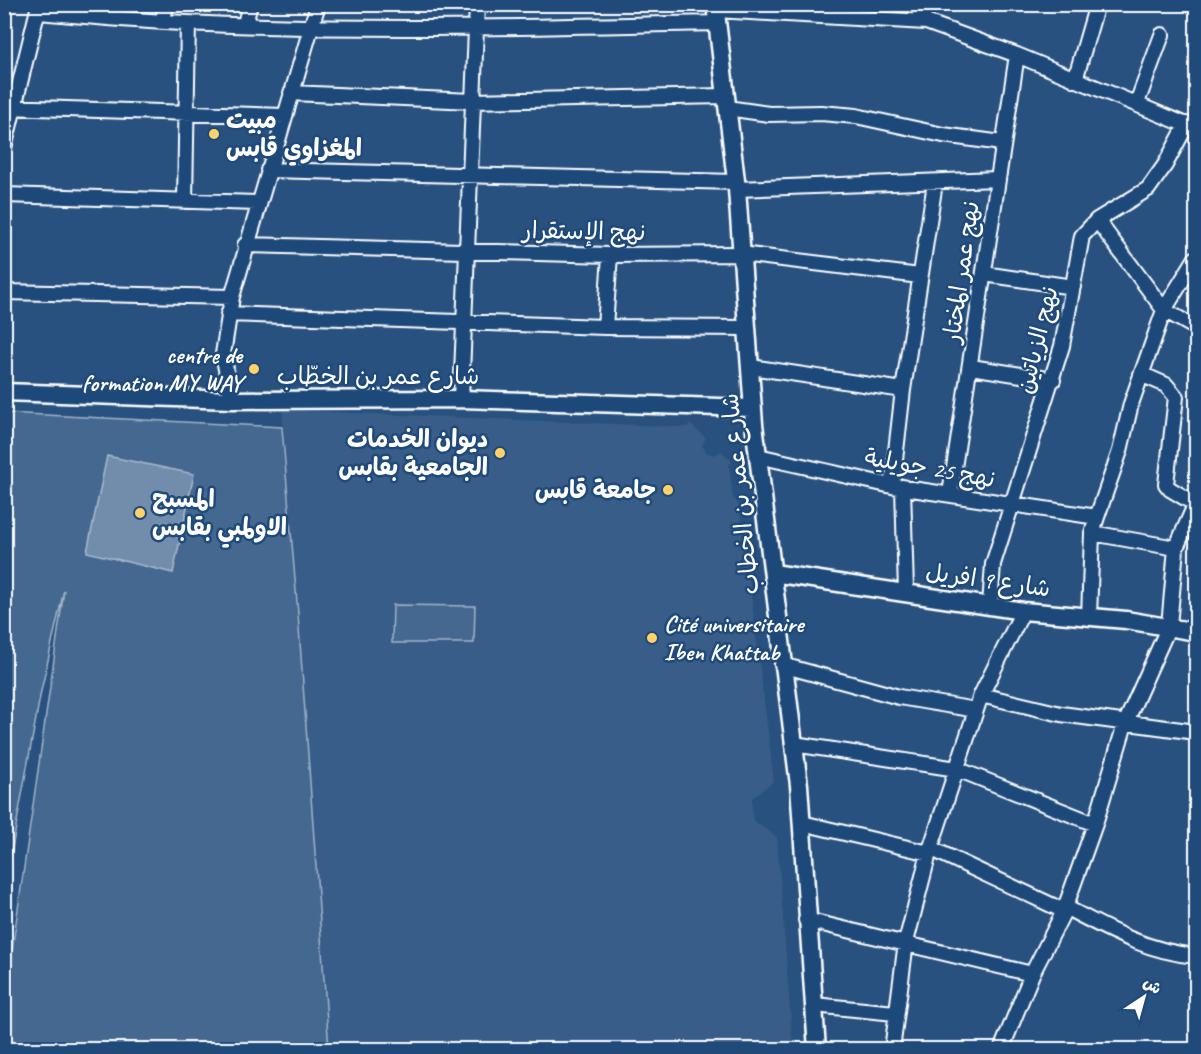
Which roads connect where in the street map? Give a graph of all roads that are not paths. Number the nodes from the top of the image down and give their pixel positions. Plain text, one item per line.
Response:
1 (166, 4) edge
2 (250, 4) edge
3 (318, 4) edge
4 (477, 4) edge
5 (916, 4) edge
6 (1096, 4) edge
7 (38, 8) edge
8 (103, 11) edge
9 (716, 12) edge
10 (163, 21) junction
11 (926, 22) junction
12 (188, 23) junction
13 (245, 24) junction
14 (311, 27) junction
15 (475, 29) junction
16 (1162, 35) dead end
17 (1017, 55) junction
18 (1075, 80) junction
19 (291, 93) junction
20 (472, 101) junction
21 (726, 102) junction
22 (1137, 103) junction
23 (9, 107) edge
24 (186, 113) junction
25 (284, 116) junction
26 (1192, 126) edge
27 (1002, 143) junction
28 (4, 148) edge
29 (268, 170) junction
30 (469, 176) junction
31 (997, 179) junction
32 (935, 183) junction
33 (736, 186) junction
34 (4, 195) edge
35 (185, 201) junction
36 (257, 203) junction
37 (1097, 220) junction
38 (245, 245) junction
39 (467, 250) junction
40 (741, 254) junction
41 (610, 255) junction
42 (1197, 258) edge
43 (984, 274) junction
44 (920, 276) junction
45 (1073, 287) junction
46 (4, 292) edge
47 (232, 297) junction
48 (1164, 310) junction
49 (228, 314) junction
50 (464, 323) junction
51 (606, 327) junction
52 (747, 328) junction
53 (1197, 328) edge
54 (751, 367) junction
55 (971, 367) junction
56 (1142, 374) junction
57 (1053, 380) junction
58 (903, 390) junction
59 (4, 392) edge
60 (461, 399) junction
61 (232, 400) junction
62 (752, 408) junction
63 (758, 456) junction
64 (897, 487) junction
65 (950, 494) junction
66 (1196, 503) edge
67 (1011, 505) junction
68 (1097, 517) junction
69 (1092, 533) junction
70 (1176, 548) junction
71 (773, 573) junction
72 (906, 592) junction
73 (990, 605) junction
74 (1023, 611) junction
75 (1089, 617) junction
76 (1169, 626) junction
77 (1197, 633) edge
78 (782, 665) junction
79 (981, 695) junction
80 (976, 710) junction
81 (1125, 724) junction
82 (1197, 732) edge
83 (794, 744) junction
84 (957, 769) junction
85 (802, 824) junction
86 (1095, 824) junction
87 (929, 851) junction
88 (1065, 909) junction
89 (806, 920) junction
90 (906, 942) junction
91 (1197, 956) edge
92 (1032, 974) junction
93 (813, 1005) junction
94 (895, 1013) junction
95 (816, 1050) edge
96 (891, 1050) edge
97 (1001, 1050) edge

1 - 10 street
2 - 13 street
3 - 14 street
4 - 15 street
5 - 11 street
6 - 18 street
7 - 8 street
7 - 23 street
8 - 10 street
9 - 11 street
9 - 15 street
9 - 21 street, شارع عمر بن الخطاب
10 - 12 street
11 - 17 street
12 - 13 street
12 - 24 street
13 - 14 street
14 - 15 street
14 - 19 street
15 - 20 street
16 - 22 street
17 - 18 street
17 - 27 street, نهج عمر المختار
18 - 22 street
19 - 20 street
19 - 25 street
20 - 21 street
20 - 30 street
21 - 27 street
21 - 33 street, شارع عمر بن الخطاب
22 - 26 street
23 - 24 street
23 - 28 street
24 - 25 street
24 - 35 street
25 - 29 street
26 - 37 street, نهج الزياتين
27 - 31 street, نهج عمر المختار
29 - 30 street
29 - 36 street
30 - 33 street
30 - 39 street
31 - 32 street
31 - 43 street, نهج عمر المختار
32 - 33 street
32 - 44 street
33 - 40 street, شارع عمر بن الخطاب
34 - 35 street
35 - 36 street
36 - 38 street
37 - 45 street, نهج الزياتين
37 - 48 street
38 - 39 street, نهج الإستقرار
38 - 47 street
39 - 41 street, نهج الإستقرار
39 - 50 street
40 - 41 street, نهج الإستقرار
40 - 44 street, نهج الإستقرار
40 - 52 street, شارع عمر بن الخطاب
41 - 51 street
42 - 48 street
43 - 45 street
43 - 55 street, نهج عمر المختار
44 - 58 street
45 - 57 street, نهج الزياتين
46 - 47 street
47 - 49 street
48 - 53 street
48 - 56 street
49 - 50 street
49 - 61 street
50 - 51 street
50 - 60 street
51 - 52 street
52 - 54 street, شارع عمر بن الخطاب
54 - 58 street
54 - 62 street, شارع عمر بن الخطاب
55 - 57 street
55 - 65 street, نهج عمر المختار
56 - 66 street
56 - 68 street
57 - 67 street, نهج الزياتين
58 - 64 street
59 - 61 street, شارع عمر بن الخطّاب
60 - 61 street, شارع عمر بن الخطّاب
60 - 62 street, شارع عمر بن الخطّاب
62 - 63 street, شارع عمر بن الخطاب
63 - 64 street, نهج 25 جويلية
63 - 71 street, شارع عمر بن الخطاب
64 - 65 street, نهج 25 جويلية
64 - 72 street
65 - 67 street, نهج 25 جويلية
66 - 70 street
67 - 68 street, نهج 25 جويلية
67 - 73 street, نهج الزياتين
68 - 69 street
69 - 70 street
69 - 75 street
70 - 76 street
71 - 72 street, شارع 9 افريل
71 - 78 street, شارع عمر بن الخطاب
72 - 73 street, شارع 9 افريل
73 - 74 street, شارع 9 افريل
74 - 75 street, شارع 9 افريل
74 - 79 street
75 - 76 street, شارع 9 افريل
76 - 77 street, شارع 9 افريل
76 - 81 street
78 - 80 street
78 - 83 street, شارع عمر بن الخطاب
79 - 80 street
79 - 81 street
80 - 84 street
81 - 82 street
81 - 86 street
83 - 84 street
83 - 85 street, شارع عمر بن الخطاب
84 - 86 street
84 - 87 street
85 - 87 street
85 - 89 street, شارع عمر بن الخطاب
86 - 88 street
87 - 88 street
87 - 90 street
88 - 91 street
88 - 92 street
89 - 90 street
89 - 93 street, شارع عمر بن الخطاب
90 - 92 street
90 - 94 street
92 - 97 street
93 - 94 street
93 - 95 street, شارع عمر بن الخطاب
94 - 96 street

